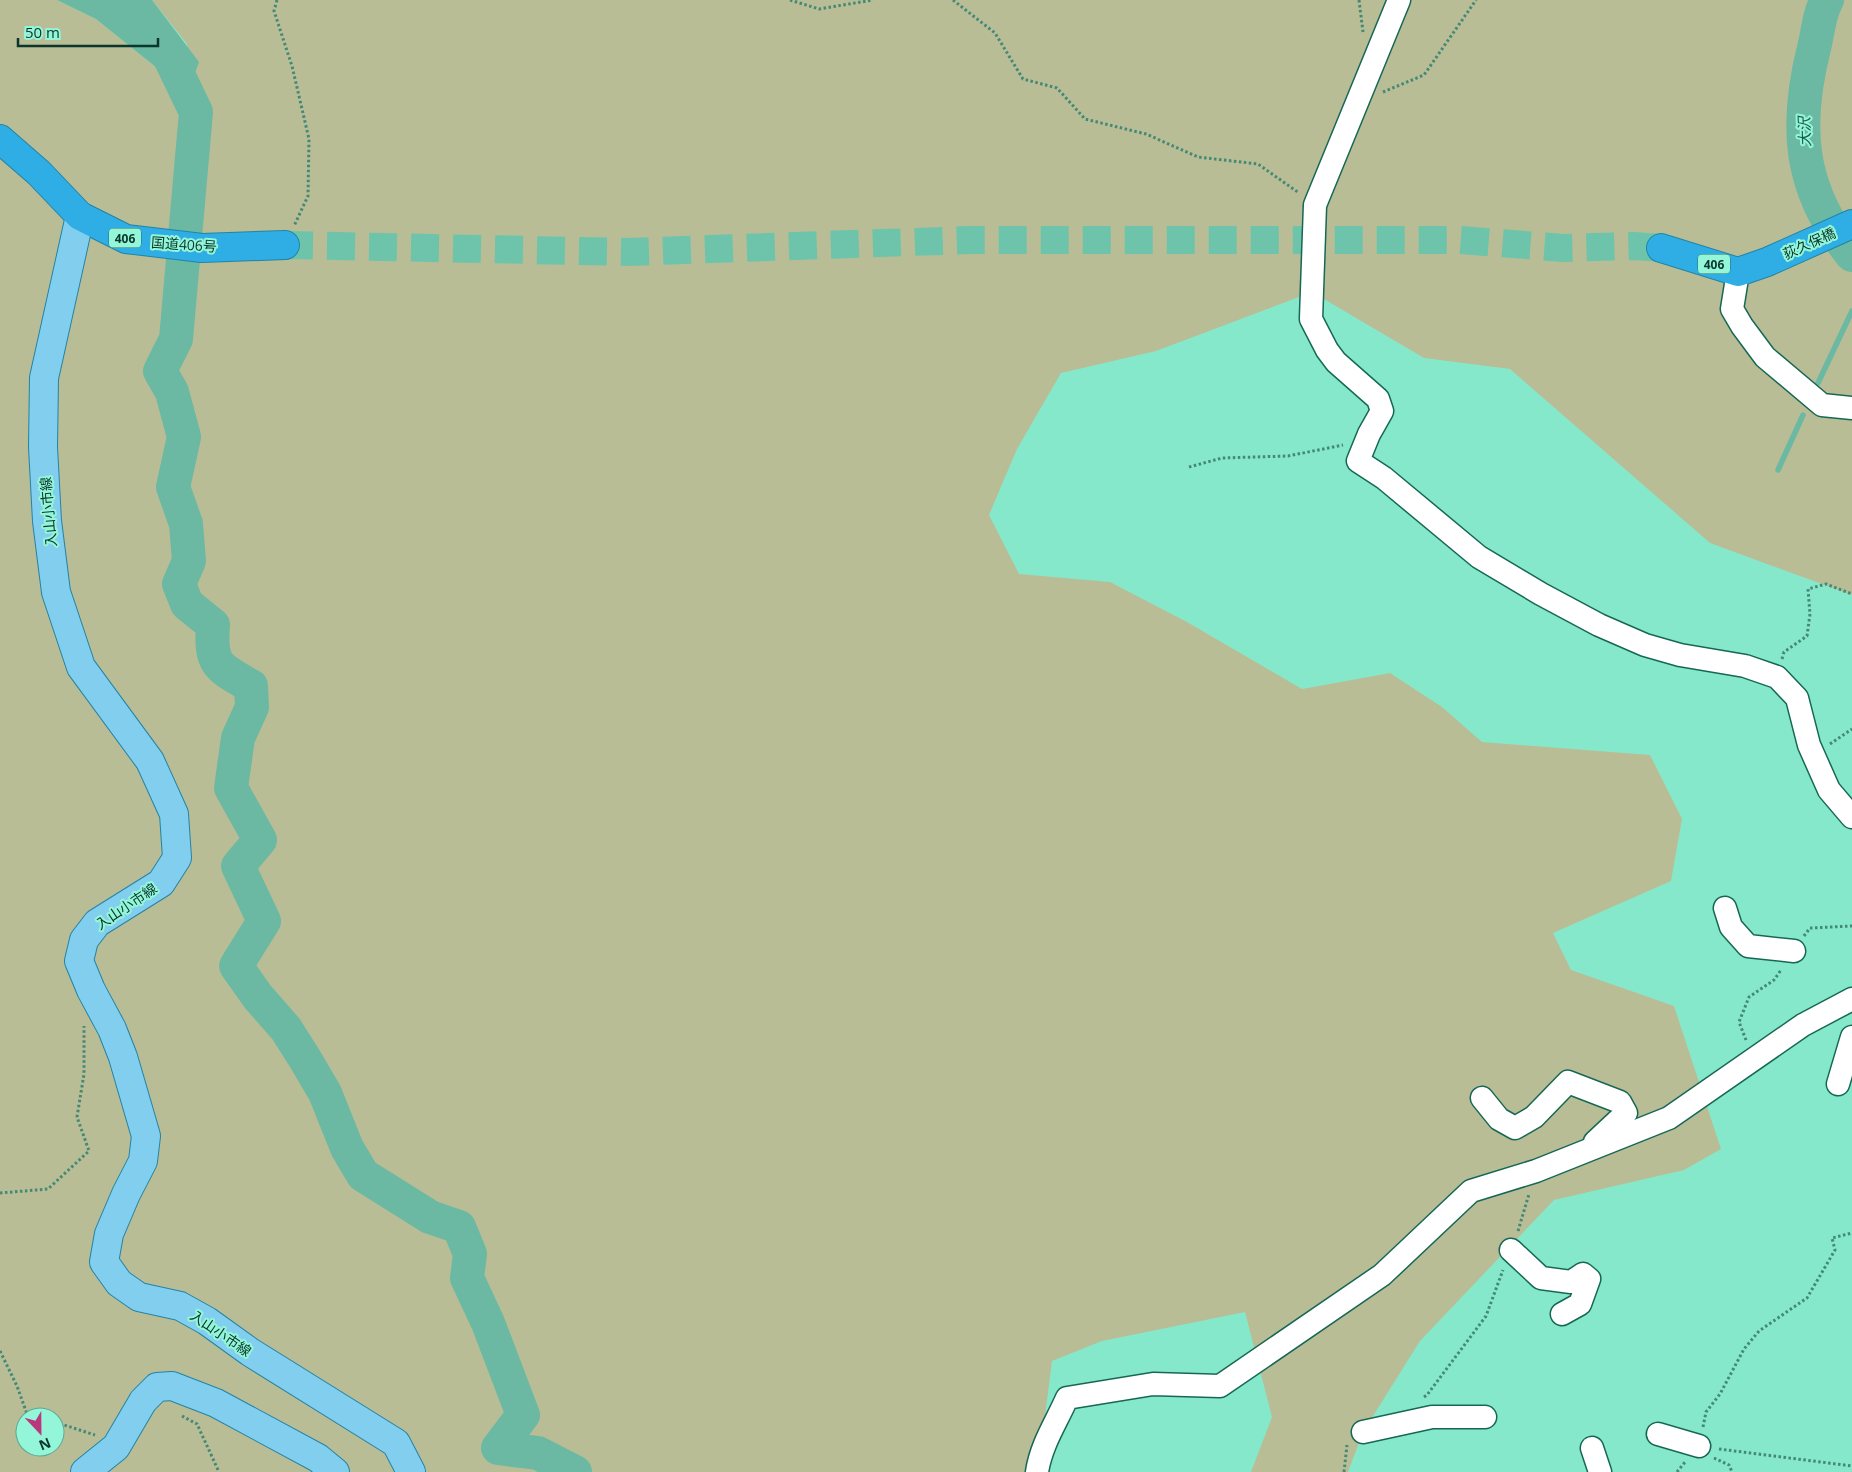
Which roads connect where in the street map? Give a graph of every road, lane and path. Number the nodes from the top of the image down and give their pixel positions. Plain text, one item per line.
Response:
1 (278, 0) edge
2 (790, 0) edge
3 (873, 0) edge
4 (953, 0) edge
5 (1399, 0) edge
6 (1476, 0) edge
7 (1357, 103) junction
8 (0, 139) edge
9 (1315, 205) junction
10 (80, 216) junction
11 (1852, 224) edge
12 (285, 246) joint
13 (1661, 248) tunnel mouth
14 (1738, 272) junction
15 (1852, 408) edge
16 (1366, 440) junction
17 (1189, 467) dead end
18 (1852, 594) edge
19 (1777, 677) junction
20 (1852, 817) edge
21 (1725, 908) dead end
22 (1852, 926) edge
23 (1794, 951) junction
24 (1852, 999) edge
25 (84, 1025) dead end
26 (1852, 1037) edge
27 (1757, 1057) junction
28 (1838, 1084) dead end
29 (1482, 1098) dead end
30 (1585, 1152) junction
31 (1536, 1171) junction
32 (0, 1193) edge
33 (1852, 1233) edge
34 (1511, 1250) junction
35 (1562, 1314) dead end
36 (0, 1351) edge
37 (1420, 1399) dead end
38 (24, 1407) edge
39 (1485, 1417) dead end
40 (1363, 1432) joint
41 (1658, 1434) dead end
42 (1699, 1446) junction
43 (1592, 1448) dead end
44 (1852, 1466) edge
45 (85, 1472) edge
46 (335, 1472) edge
47 (411, 1472) edge
48 (1037, 1472) edge
49 (1344, 1472) edge
50 (1600, 1472) edge
51 (1677, 1472) edge

1 - 12 path
2 - 3 path
4 - 9 path
5 - 7 street
6 - 7 path
7 - 9 street
8 - 10 highway, 国道406号 / 406
9 - 16 street
10 - 12 highway, 国道406号 / 406
10 - 47 main road, 入山小市線
11 - 14 highway, 荻久保橋 / 406
13 - 14 highway, 406
14 - 15 street
16 - 17 path
16 - 19 street
18 - 19 path
19 - 20 street
21 - 23 street
22 - 23 path
23 - 27 path
24 - 27 street
25 - 32 path
26 - 28 street
27 - 30 street
29 - 30 street
30 - 31 street
31 - 34 path
31 - 48 street
33 - 42 path
34 - 35 street
34 - 37 path
36 - 38 path
39 - 40 street
40 - 49 path
41 - 42 street
42 - 44 path
42 - 51 path
43 - 50 street
45 - 46 main road

